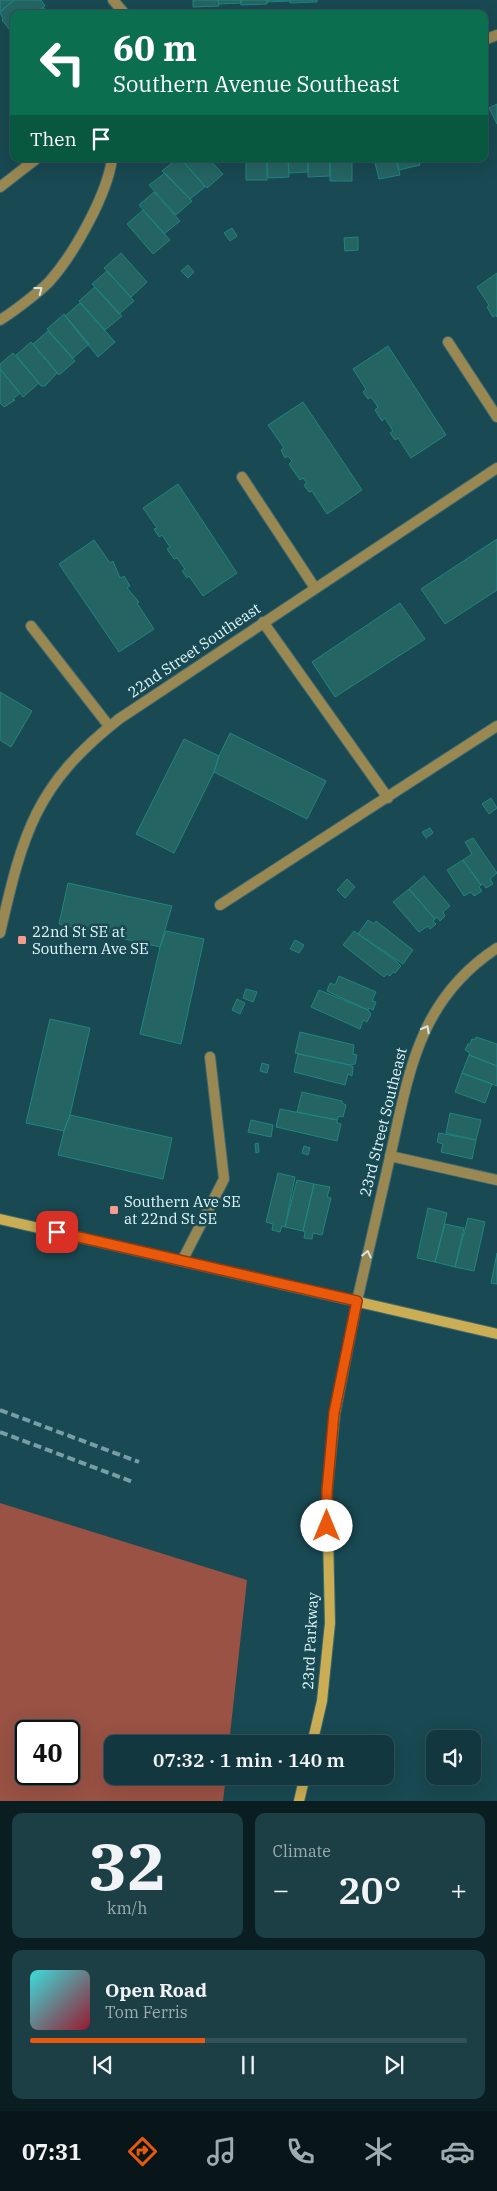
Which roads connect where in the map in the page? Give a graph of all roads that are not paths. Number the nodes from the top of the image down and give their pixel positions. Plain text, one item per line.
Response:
1 (114, 0) edge
2 (122, 10) edge
3 (32, 162) edge
4 (112, 162) edge
5 (0, 187) edge
6 (0, 320) edge
7 (448, 342) dead end
8 (497, 417) edge
9 (495, 473) edge
10 (242, 477) dead end
11 (315, 588) junction
12 (263, 622) junction
13 (31, 626) dead end
14 (110, 726) junction
15 (497, 726) edge
16 (388, 798) junction
17 (220, 905) dead end
18 (2, 918) edge
19 (0, 933) edge
20 (497, 948) edge
21 (210, 1057) dead end
22 (390, 1156) junction
23 (497, 1180) edge
24 (0, 1219) edge
25 (182, 1261) junction
26 (357, 1301) junction
27 (497, 1334) edge
28 (314, 1735) edge
29 (303, 1785) edge
30 (299, 1801) edge

1 - 2 street
3 - 5 street
6 -> 4 street
7 - 8 street
9 - 11 street, 22nd Street Southeast
10 - 11 street
11 - 12 street, 22nd Street Southeast
12 - 14 street, 22nd Street Southeast
12 - 16 street
13 - 14 street
14 - 18 street, 22nd Street Southeast
15 - 16 street
16 - 17 street
18 - 19 street, 22nd Street Southeast
22 -> 20 street, 23rd Street Southeast
21 - 25 street
22 - 23 street
26 -> 22 street, 23rd Street Southeast
24 - 25 main road
25 - 26 main road
26 - 27 main road
26 - 28 main road, 23rd Parkway
29 - 30 main road

